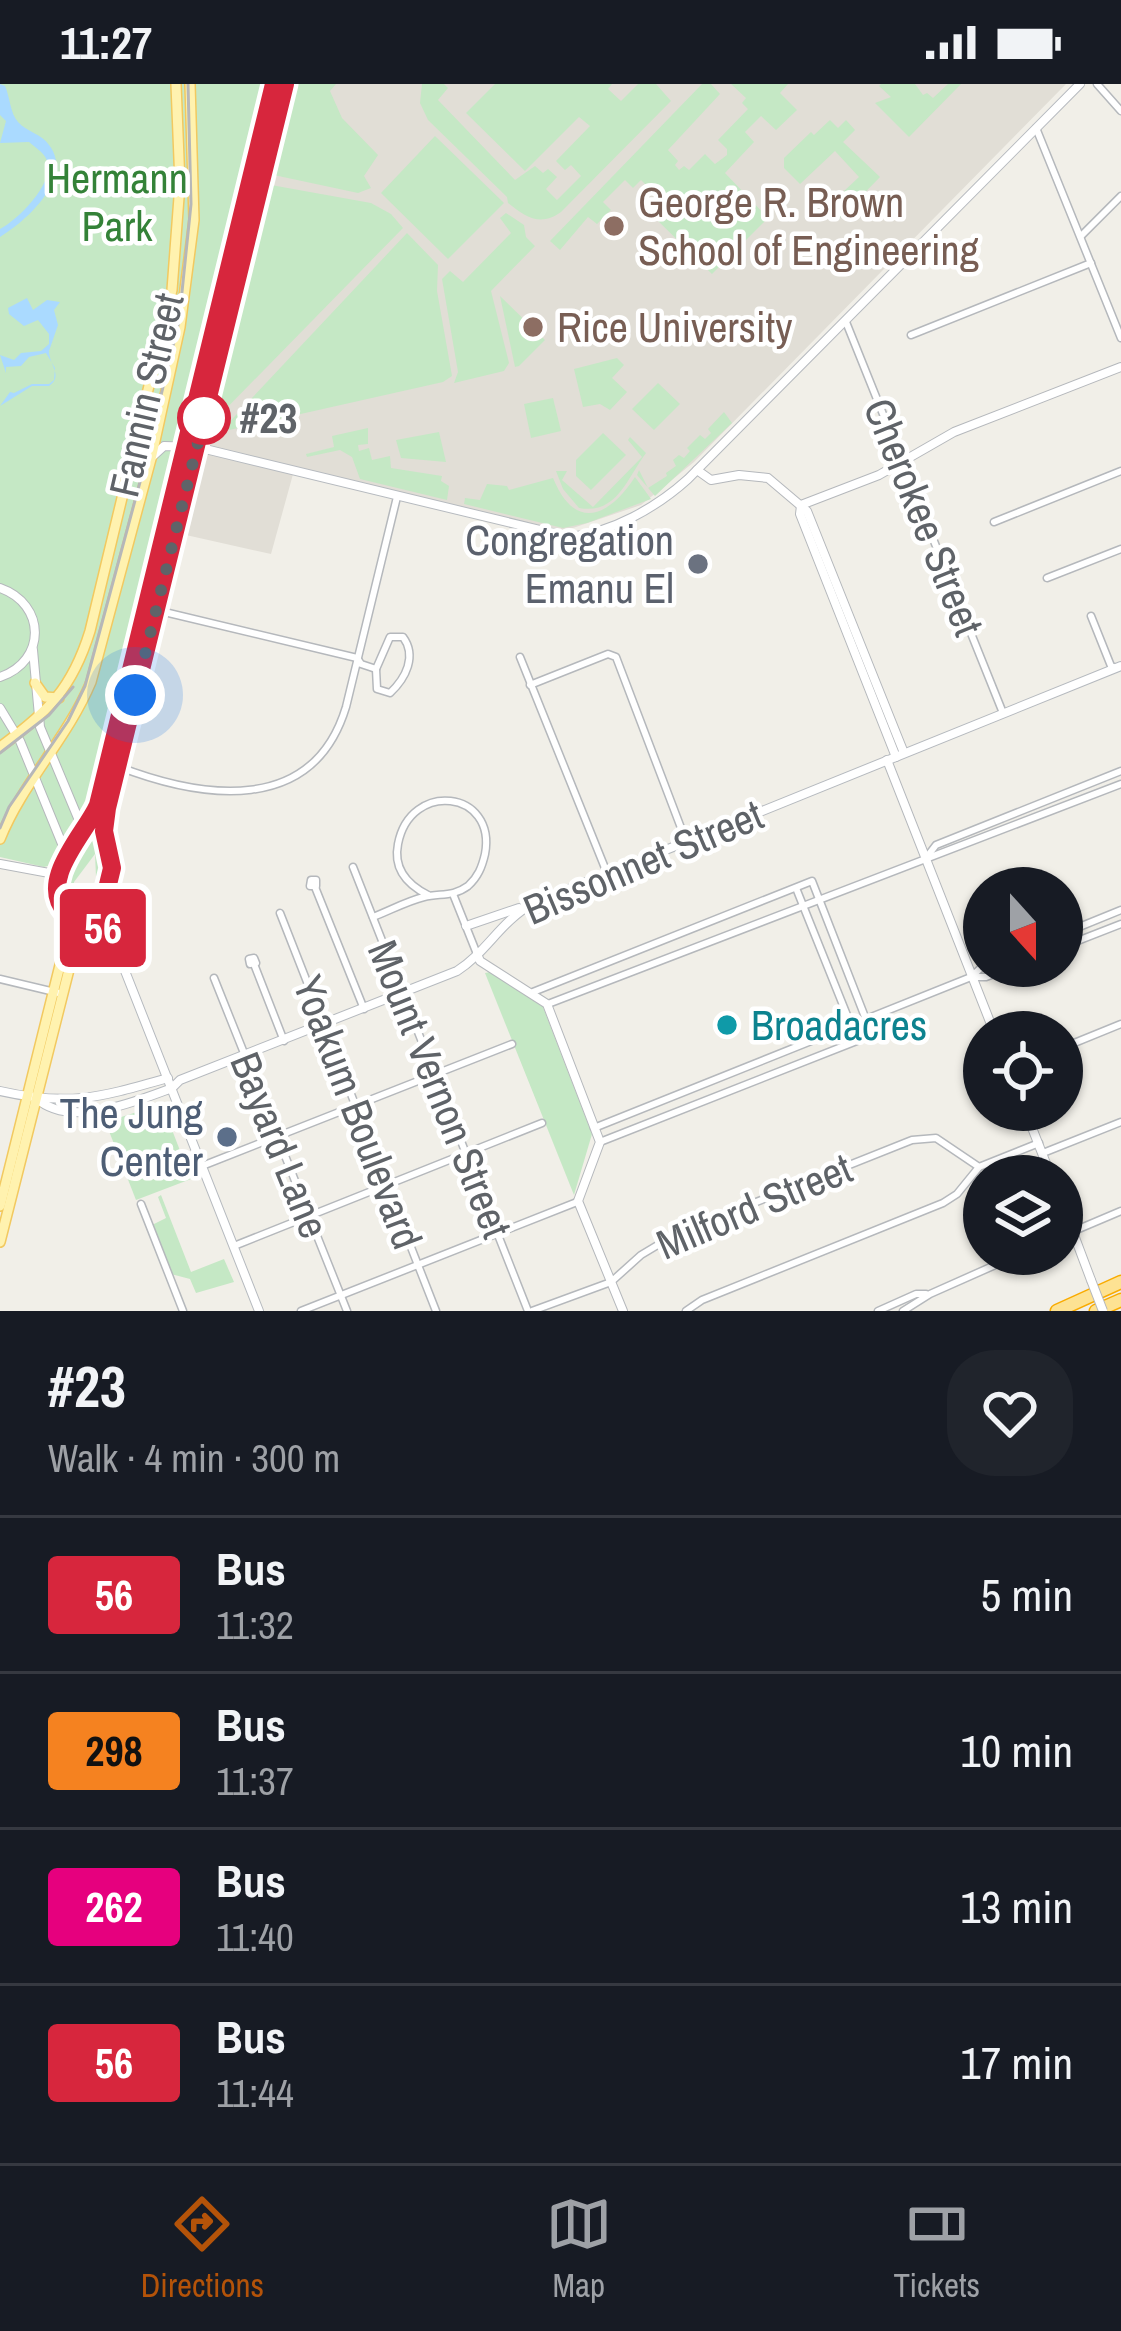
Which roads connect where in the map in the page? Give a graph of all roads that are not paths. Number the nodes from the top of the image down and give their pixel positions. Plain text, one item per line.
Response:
1 (176, 84) edge
2 (190, 84) edge
3 (274, 84) edge
4 (285, 84) edge
5 (1080, 84) edge
6 (1097, 84) edge
7 (1121, 111) edge
8 (1036, 128) junction
9 (1121, 196) edge
10 (1081, 236) junction
11 (1091, 263) junction
12 (845, 321) junction
13 (1119, 326) edge
14 (911, 335) dead end
15 (1121, 338) edge
16 (1121, 367) edge
17 (192, 446) junction
18 (152, 459) junction
19 (902, 463) junction
20 (697, 470) junction
21 (1121, 471) edge
22 (397, 497) junction
23 (801, 505) junction
24 (994, 522) dead end
25 (1121, 549) edge
26 (1047, 578) dead end
27 (0, 588) edge
28 (151, 608) junction
29 (1091, 616) dead end
30 (33, 650) junction
31 (380, 656) junction
32 (520, 657) dead end
33 (357, 658) junction
34 (1119, 667) edge
35 (376, 669) junction
36 (0, 677) edge
37 (1121, 680) edge
38 (35, 683) junction
39 (530, 685) junction
40 (58, 698) junction
41 (0, 708) edge
42 (1003, 713) junction
43 (38, 717) junction
44 (17, 734) junction
45 (0, 747) edge
46 (51, 754) junction
47 (896, 757) junction
48 (117, 766) junction
49 (1121, 771) edge
50 (34, 777) junction
51 (1121, 784) edge
52 (87, 834) junction
53 (0, 839) edge
54 (686, 841) junction
55 (105, 844) junction
56 (67, 856) junction
57 (926, 858) junction
58 (0, 864) edge
59 (353, 867) dead end
60 (607, 873) junction
61 (60, 875) junction
62 (315, 887) dead end
63 (796, 888) junction
64 (453, 894) junction
65 (428, 895) junction
66 (818, 898) junction
67 (104, 901) junction
68 (532, 904) junction
69 (803, 904) junction
70 (1121, 910) edge
71 (64, 911) junction
72 (280, 913) dead end
73 (373, 917) junction
74 (86, 920) junction
75 (1121, 924) edge
76 (1083, 925) edge
77 (466, 926) junction
78 (671, 938) junction
79 (1083, 939) edge
80 (114, 943) junction
81 (677, 953) junction
82 (477, 954) junction
83 (963, 955) edge
84 (254, 964) dead end
85 (214, 978) dead end
86 (0, 979) edge
87 (963, 979) edge
88 (533, 992) junction
89 (58, 993) junction
90 (403, 993) junction
91 (547, 1004) junction
92 (364, 1009) junction
93 (866, 1019) junction
94 (1121, 1024) edge
95 (325, 1025) junction
96 (851, 1025) junction
97 (1083, 1039) edge
98 (284, 1041) junction
99 (858, 1041) junction
100 (512, 1044) dead end
101 (244, 1057) junction
102 (435, 1074) junction
103 (728, 1075) junction
104 (173, 1082) junction
105 (0, 1090) edge
106 (734, 1090) junction
107 (32, 1098) junction
108 (355, 1106) junction
109 (1121, 1122) edge
110 (542, 1123) dead end
111 (595, 1128) junction
112 (1034, 1131) edge
113 (276, 1137) junction
114 (600, 1142) junction
115 (1041, 1148) junction
116 (467, 1153) junction
117 (963, 1155) edge
118 (1018, 1155) edge
119 (1044, 1155) edge
120 (202, 1166) junction
121 (387, 1185) junction
122 (963, 1187) edge
123 (578, 1201) junction
124 (141, 1204) dead end
125 (0, 1205) edge
126 (1121, 1211) edge
127 (309, 1216) junction
128 (1083, 1227) edge
129 (498, 1234) junction
130 (0, 1242) edge
131 (234, 1246) junction
132 (1083, 1259) edge
133 (418, 1265) junction
134 (973, 1275) edge
135 (611, 1282) junction
136 (1121, 1282) edge
137 (930, 1294) junction
138 (341, 1295) junction
139 (1121, 1300) edge
140 (183, 1311) edge
141 (260, 1311) edge
142 (302, 1311) edge
143 (347, 1311) edge
144 (436, 1311) edge
145 (530, 1311) edge
146 (623, 1311) edge
147 (686, 1311) edge
148 (878, 1311) edge
149 (903, 1311) edge
150 (1057, 1311) edge
151 (1100, 1311) edge

1 - 40 main road, Fannin Street
2 - 18 main road, Fannin Street
3 - 17 main road
4 - 17 main road
5 - 8 main road
6 - 7 street
8 - 10 street
8 - 12 main road
9 - 10 street
10 - 11 street
11 - 13 street
11 - 14 street
12 - 19 street, Cherokee Street
12 - 20 main road
13 - 15 street
16 - 19 main road
17 - 18 main road
17 - 22 main road
17 - 28 main road
18 - 46 main road, Fannin Street
19 - 23 main road
19 - 42 street, Cherokee Street
20 - 22 main road
20 - 23 main road
21 - 24 street
22 - 33 street
23 - 47 main road
25 - 26 street
27 - 30 main road
28 - 33 street
28 - 48 main road
28 - 52 main road
29 - 34 street
30 - 36 main road
30 - 38 main road
31 - 33 street
31 - 35 street
31 - 35 street
32 - 39 street
33 - 35 street
33 - 48 street
34 - 37 main road
34 - 42 main road, Bissonnet Street
38 - 40 main road
38 - 43 main road
39 - 54 street
39 - 60 street
40 - 43 main road, Fannin Street
41 - 44 main road
42 - 47 main road, Bissonnet Street
43 - 44 main road, Fannin Street
43 - 46 main road
44 - 45 main road, Fannin Street
44 - 50 main road
46 - 50 main road, Fannin Street
46 - 52 main road
47 - 54 main road, Bissonnet Street
47 - 57 main road
48 - 55 main road
49 - 57 street
50 - 53 main road, Fannin Street
50 - 56 main road
51 - 57 street
52 - 55 main road
52 - 56 main road
54 - 60 main road, Bissonnet Street
55 - 67 main road
56 - 61 main road
57 - 66 street
57 - 83 main road
58 - 61 main road
59 - 73 street, Mount Vernon Street
60 - 68 main road, Bissonnet Street
61 - 71 main road
62 - 92 street
63 - 66 street
63 - 69 street
63 - 78 street
64 - 65 street
64 - 65 street
64 - 77 street
65 - 73 street
66 - 69 street
66 - 93 street
67 - 74 main road
67 - 80 main road
68 - 77 main road
68 - 82 main road, Bissonnet Street
69 - 81 street
69 - 96 street
70 - 76 street
71 - 74 main road
71 - 89 main road
72 - 95 street, Yoakum Boulevard
73 - 90 street, Mount Vernon Street
74 - 80 main road
74 - 89 main road
75 - 79 street
77 - 82 street
78 - 81 street
78 - 88 street
80 - 104 main road
81 - 91 street
82 - 88 main road
82 - 90 main road, Bissonnet Street
84 - 98 street
85 - 101 street, Bayard Lane
86 - 89 street
87 - 93 street
88 - 91 main road
89 - 107 main road
90 - 92 main road, Bissonnet Street
90 - 102 street, Mount Vernon Street
91 - 111 main road
92 - 95 main road, Bissonnet Street
93 - 96 street
93 - 99 street
94 - 97 street
95 - 98 main road, Bissonnet Street
95 - 108 street, Yoakum Boulevard
96 - 99 street
96 - 103 street
98 - 101 main road, Bissonnet Street
99 - 106 street
100 - 102 street
101 - 104 main road, Bissonnet Street
101 - 113 street, Bayard Lane
102 - 108 street
102 - 116 street, Mount Vernon Street
103 - 106 street
103 - 111 street
104 - 107 main road, Bissonnet Street
104 - 120 main road
105 - 107 main road, Bissonnet Street
106 - 114 street
107 - 125 main road
107 - 130 main road
108 - 113 street
108 - 121 street, Yoakum Boulevard
109 - 115 street
110 - 116 street
111 - 114 main road
112 - 115 main road
113 - 120 street
113 - 127 street, Bayard Lane
114 - 123 main road
115 - 118 street
115 - 119 main road
116 - 121 street
116 - 129 street, Mount Vernon Street
117 - 135 street, Milford Street
120 - 131 main road
121 - 127 street
121 - 133 street, Yoakum Boulevard
122 - 147 street
123 - 129 street
123 - 135 main road
124 - 140 street
126 - 128 street
127 - 131 street
127 - 138 street, Bayard Lane
129 - 133 street
129 - 145 street, Mount Vernon Street
131 - 141 main road
132 - 151 main road, bridge
133 - 138 street
133 - 144 street, Yoakum Boulevard
134 - 137 street
135 - 145 street, Milford Street
135 - 146 main road
136 - 150 highway
137 - 148 street
137 - 149 street
138 - 142 street
138 - 143 street, Bayard Lane
139 - 151 highway

